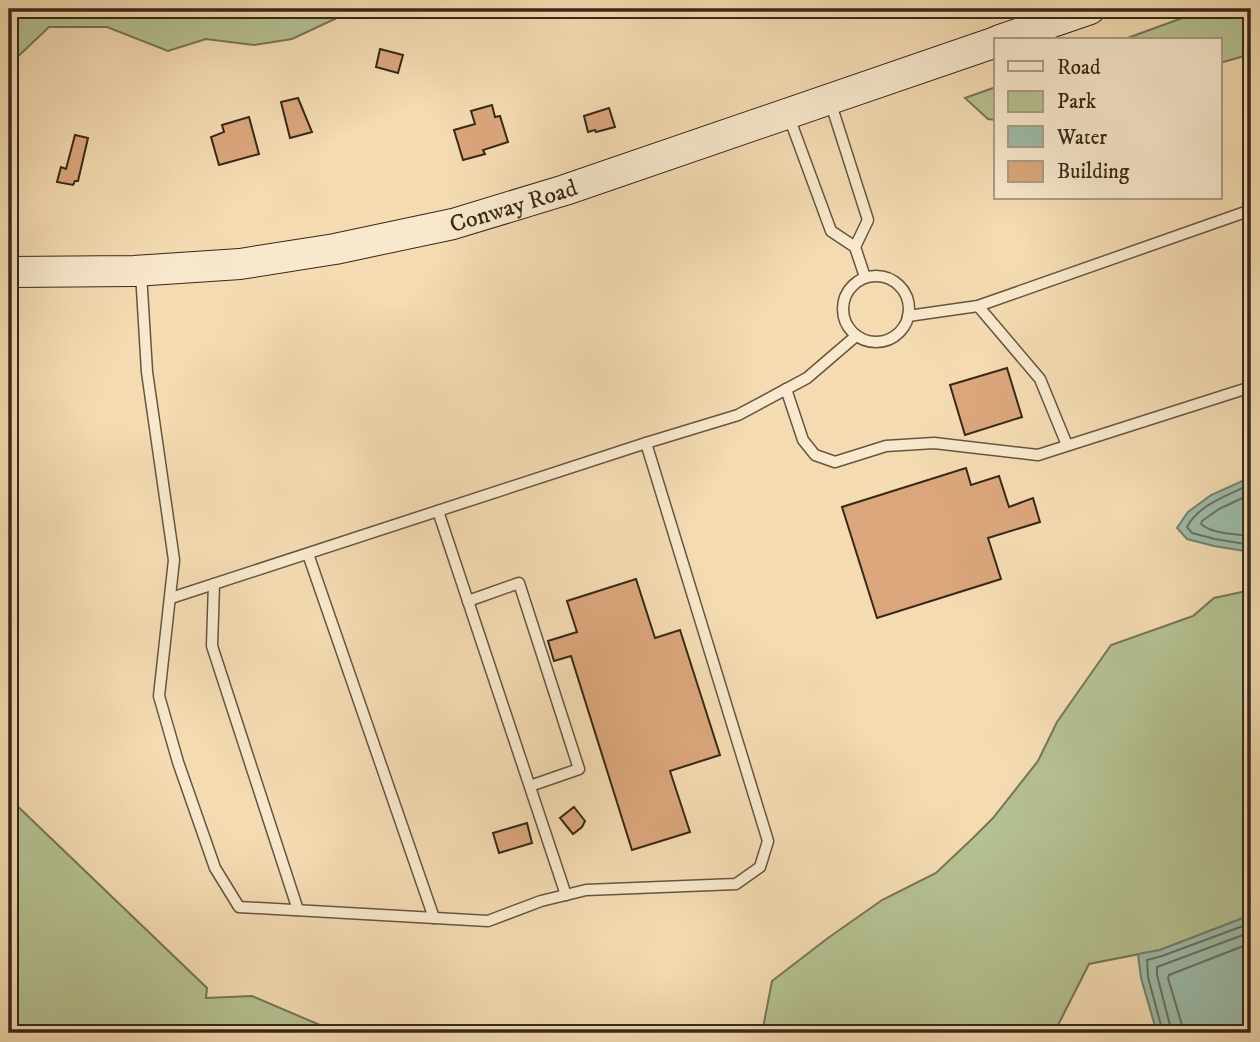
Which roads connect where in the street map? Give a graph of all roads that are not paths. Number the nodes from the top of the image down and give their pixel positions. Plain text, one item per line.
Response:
1 (1090, 9) edge
2 (1007, 38) edge
3 (994, 42) edge
4 (829, 99) junction
5 (788, 114) junction
6 (1251, 210) edge
7 (855, 247) junction
8 (141, 271) junction
9 (9, 272) edge
10 (865, 277) junction
11 (978, 306) junction
12 (908, 316) junction
13 (856, 336) junction
14 (1251, 387) edge
15 (786, 389) junction
16 (646, 443) junction
17 (1067, 445) junction
18 (438, 511) junction
19 (308, 554) junction
20 (214, 584) junction
21 (171, 598) junction
22 (468, 601) junction
23 (530, 786) junction
24 (566, 895) junction
25 (298, 911) junction
26 (434, 918) junction

1 - 2 street, Conway Road
3 - 4 street, Conway Road
4 - 5 street, Conway Road
4 - 7 lane
5 - 7 lane
5 - 8 street, Conway Road
6 - 11 lane
7 - 10 lane
8 - 9 street, Conway Road
8 - 21 lane
10 - 12 lane
10 - 13 lane
11 - 12 lane
11 - 17 lane
12 - 13 lane
13 - 15 lane
14 - 17 lane
15 - 16 lane
15 - 17 lane
16 - 18 lane
16 - 24 lane
18 - 19 lane
18 - 22 lane
19 - 20 lane
19 - 26 lane
20 - 21 lane
20 - 25 lane
21 - 25 lane
22 - 23 lane
22 - 23 lane
23 - 24 lane
24 - 26 lane
25 - 26 lane

